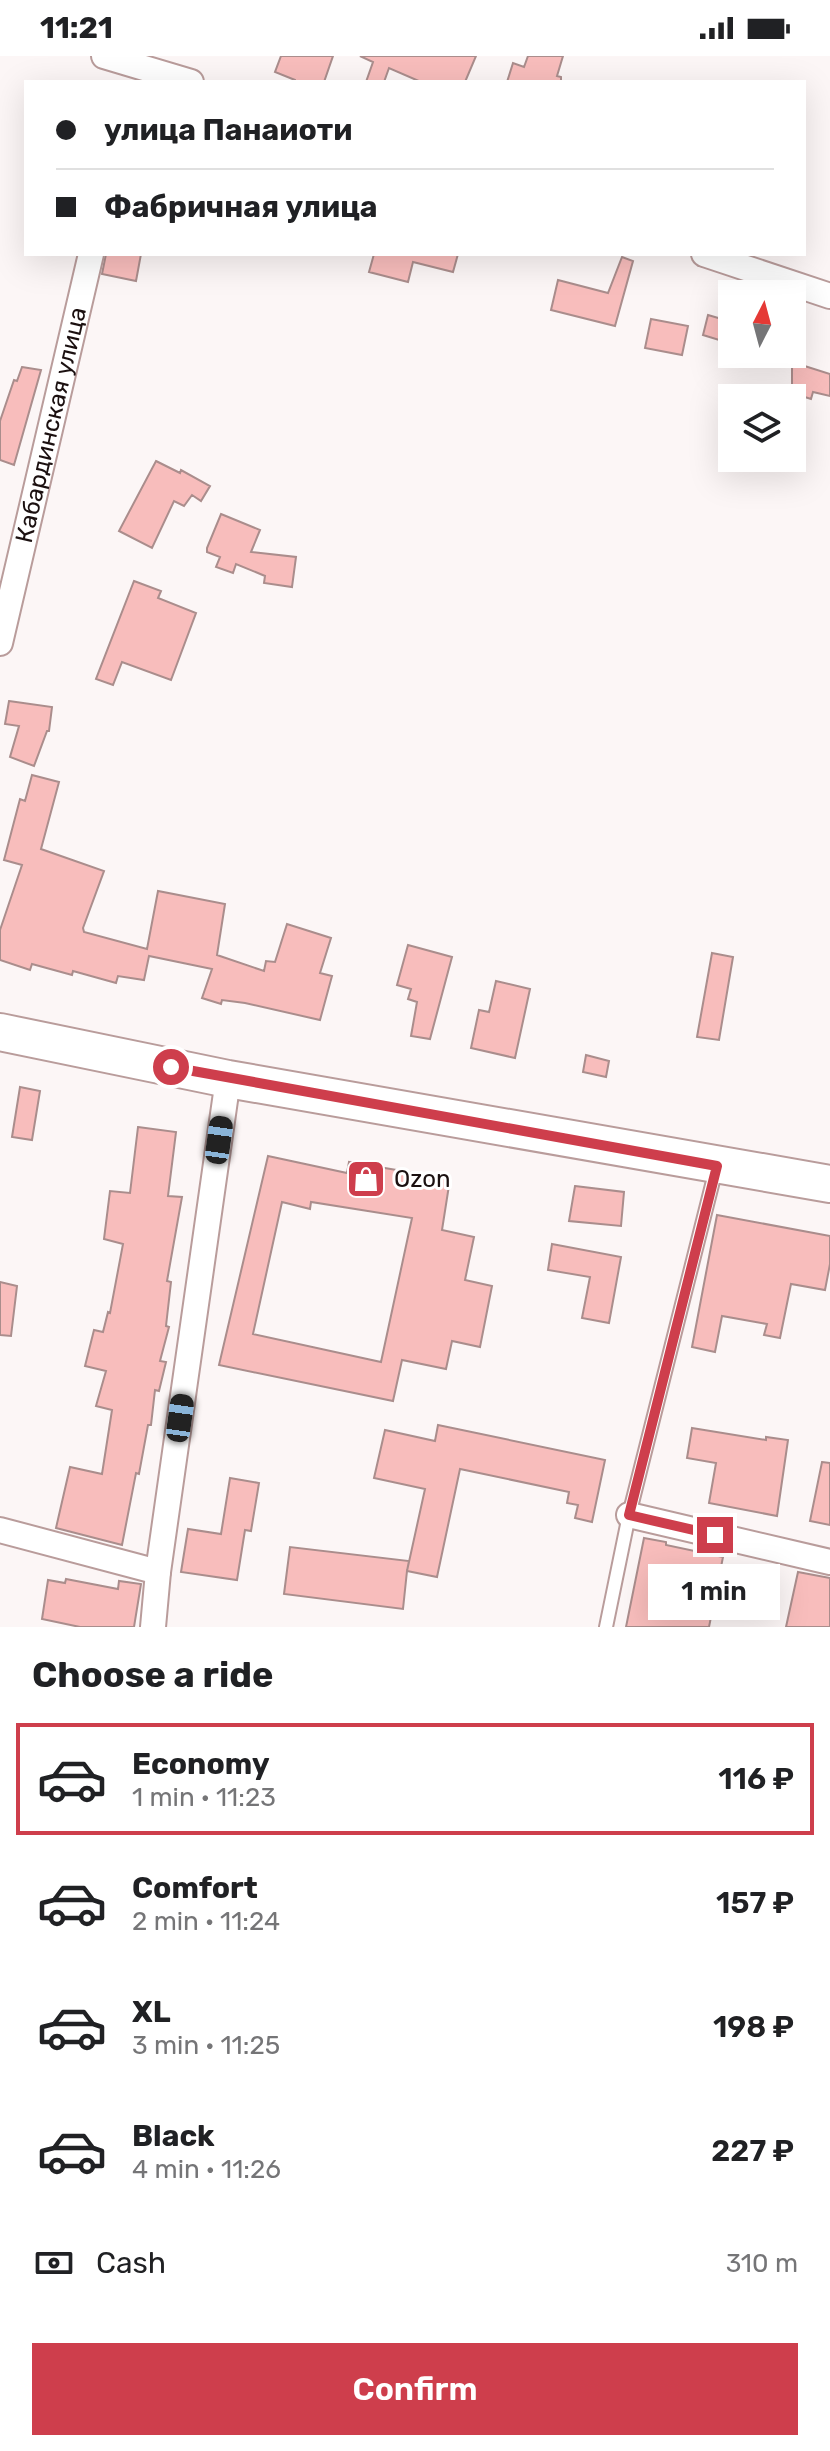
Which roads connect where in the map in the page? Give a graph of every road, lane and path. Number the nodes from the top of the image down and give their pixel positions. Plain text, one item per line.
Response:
1 (104, 56) edge
2 (134, 67) edge
3 (183, 80) edge
4 (91, 256) edge
5 (710, 256) edge
6 (830, 296) edge
7 (0, 643) edge
8 (0, 1032) edge
9 (228, 1079) junction
10 (717, 1166) junction
11 (830, 1184) edge
12 (629, 1515) junction
13 (0, 1530) edge
14 (830, 1562) edge
15 (158, 1572) junction
16 (153, 1627) edge
17 (606, 1627) edge

1 - 2 street
2 - 3 street
4 - 7 street, Кабардинская улица
5 - 6 street
8 - 9 street
9 - 10 street
9 - 15 street
10 - 11 street
10 - 12 lane
12 - 14 street
12 - 17 lane
13 - 15 street
15 - 16 street

